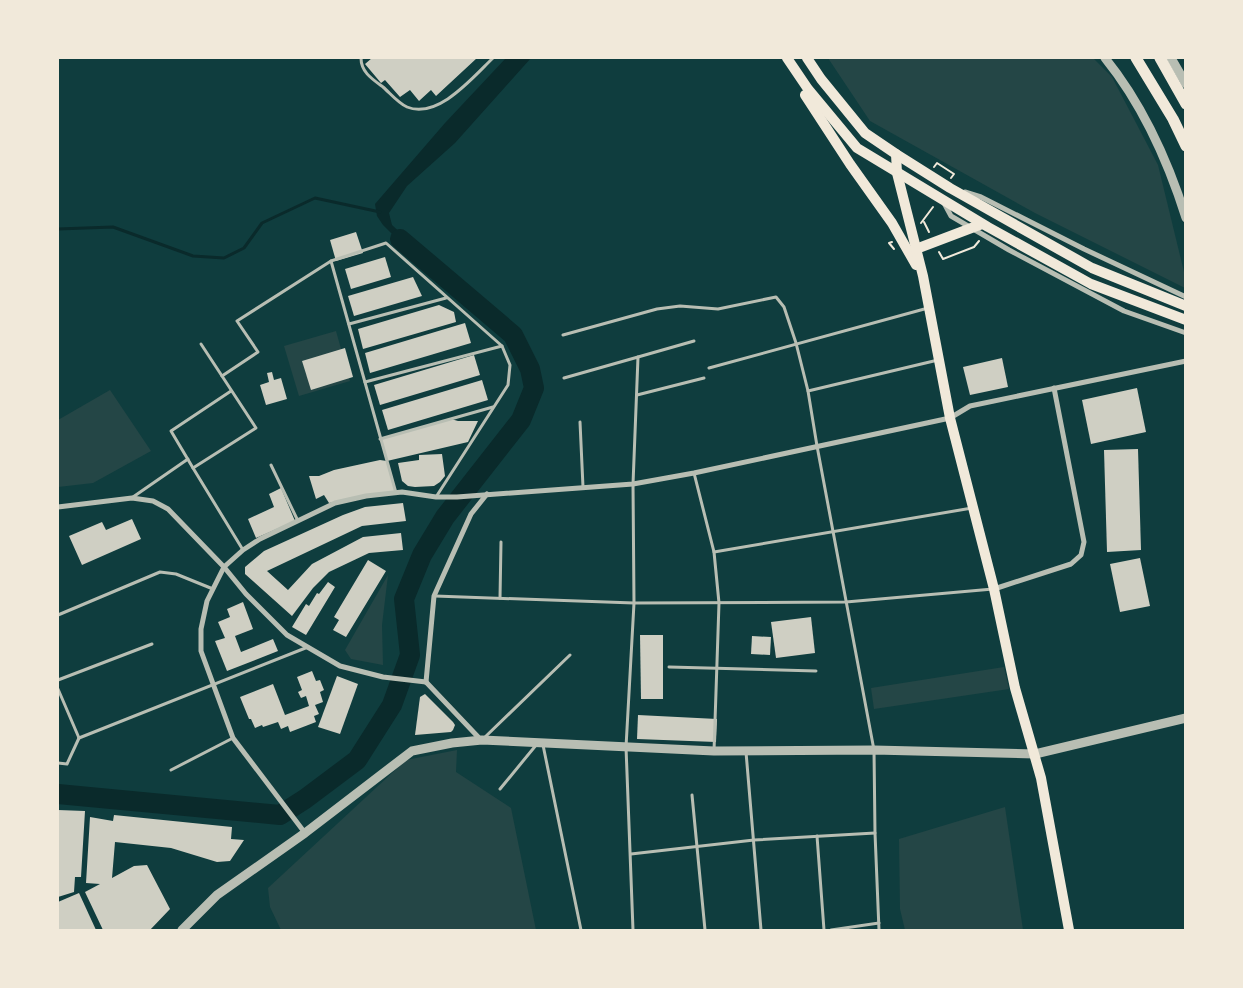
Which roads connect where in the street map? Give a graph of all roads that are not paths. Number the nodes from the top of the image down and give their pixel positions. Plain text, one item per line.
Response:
1 (362, 58) edge
2 (493, 58) edge
3 (786, 58) edge
4 (807, 58) edge
5 (1105, 58) edge
6 (1136, 58) edge
7 (1160, 58) edge
8 (1171, 58) edge
9 (1186, 84) edge
10 (1186, 104) edge
11 (1186, 146) edge
12 (896, 154) junction
13 (896, 173) junction
14 (949, 185) junction
15 (938, 203) junction
16 (1186, 218) edge
17 (985, 225) junction
18 (971, 227) junction
19 (916, 249) junction
20 (331, 261) junction
21 (923, 276) junction
22 (1186, 297) edge
23 (446, 298) junction
24 (1186, 306) edge
25 (929, 308) junction
26 (1186, 320) edge
27 (349, 324) junction
28 (1186, 334) edge
29 (563, 336) dead end
30 (694, 341) dead end
31 (796, 343) junction
32 (201, 344) dead end
33 (502, 346) junction
34 (638, 357) junction
35 (939, 360) junction
36 (1186, 361) edge
37 (709, 368) dead end
38 (222, 376) junction
39 (564, 378) dead end
40 (704, 378) dead end
41 (365, 382) junction
42 (1054, 388) junction
43 (231, 391) junction
44 (808, 391) junction
45 (637, 395) junction
46 (494, 407) junction
47 (950, 418) junction
48 (580, 422) dead end
49 (380, 438) junction
50 (817, 446) junction
51 (188, 459) junction
52 (272, 465) dead end
53 (193, 468) junction
54 (694, 473) junction
55 (634, 484) junction
56 (583, 488) junction
57 (396, 493) junction
58 (487, 494) junction
59 (436, 496) junction
60 (132, 498) junction
61 (58, 506) edge
62 (973, 508) junction
63 (298, 521) junction
64 (833, 533) junction
65 (501, 542) dead end
66 (243, 550) junction
67 (714, 552) junction
68 (224, 567) junction
69 (213, 589) junction
70 (994, 589) junction
71 (434, 596) junction
72 (500, 598) junction
73 (846, 602) junction
74 (634, 603) junction
75 (719, 603) junction
76 (58, 614) edge
77 (152, 644) dead end
78 (308, 647) junction
79 (570, 655) dead end
80 (669, 667) dead end
81 (718, 668) junction
82 (816, 671) dead end
83 (58, 680) edge
84 (426, 682) junction
85 (213, 686) junction
86 (58, 690) edge
87 (1186, 718) edge
88 (79, 738) junction
89 (233, 738) junction
90 (482, 740) junction
91 (540, 744) junction
92 (626, 747) junction
93 (874, 750) junction
94 (714, 751) junction
95 (746, 751) junction
96 (1034, 754) junction
97 (58, 763) edge
98 (171, 770) dead end
99 (500, 789) dead end
100 (692, 795) dead end
101 (305, 833) junction
102 (875, 833) junction
103 (817, 836) junction
104 (754, 840) junction
105 (697, 847) junction
106 (631, 854) junction
107 (878, 924) junction
108 (182, 930) edge
109 (581, 930) edge
110 (633, 930) edge
111 (705, 930) edge
112 (761, 930) edge
113 (824, 930) edge
114 (830, 930) edge
115 (879, 930) edge
116 (1069, 930) edge

1 - 2 lane
3 - 13 main road
3 - 21 main road
4 - 12 main road
5 - 16 street
6 - 11 highway
7 - 10 highway
8 - 9 street
12 - 13 main road
12 - 14 main road
13 - 15 main road
13 - 19 main road
14 - 22 street
14 - 24 main road
15 - 17 main road
15 - 18 street
17 - 18 main road
17 - 26 main road
18 - 19 main road
18 - 28 street
19 - 21 main road
20 - 23 lane
20 - 27 lane
20 - 38 lane
21 - 25 main road
23 - 27 lane
23 - 33 lane
25 - 31 lane
25 - 35 main road
27 - 41 lane
29 - 31 lane
30 - 34 lane
31 - 37 lane
31 - 44 lane
32 - 38 lane
33 - 41 lane
33 - 46 lane
34 - 39 lane
34 - 45 lane
35 - 44 lane
35 - 47 main road
36 - 42 street
38 - 43 lane
40 - 45 lane
41 - 49 lane
42 - 47 street
42 - 70 street
43 - 51 lane
43 - 53 lane
44 - 50 lane
45 - 55 lane
46 - 49 lane
46 - 59 lane
47 - 50 street
47 - 62 main road
48 - 56 lane
49 - 57 lane
50 - 54 street
50 - 64 lane
51 - 53 lane
51 - 60 lane
52 - 63 lane
53 - 66 lane
54 - 55 street
54 - 67 lane
55 - 56 street
55 - 74 lane
56 - 58 street
57 - 59 street
57 - 63 street
58 - 59 street
58 - 71 street
60 - 61 street
60 - 68 street
62 - 64 lane
62 - 70 main road
63 - 66 street
64 - 67 lane
64 - 73 lane
65 - 72 lane
66 - 68 street
67 - 75 lane
68 - 69 street
68 - 78 street
69 - 76 lane
69 - 85 street
70 - 73 lane
70 - 96 main road
71 - 72 lane
71 - 84 street
72 - 74 lane
73 - 75 lane
73 - 93 lane
74 - 75 lane
74 - 92 lane
75 - 81 lane
77 - 83 lane
78 - 84 street
78 - 85 lane
79 - 90 lane
80 - 81 lane
81 - 82 lane
81 - 94 lane
84 - 90 street
85 - 88 lane
85 - 89 street
86 - 88 lane
87 - 96 street
88 - 97 lane
89 - 98 lane
89 - 101 street
90 - 91 street
90 - 101 street
91 - 92 street
91 - 99 lane
91 - 109 lane
92 - 94 street
92 - 106 lane
93 - 95 street
93 - 96 street
93 - 102 lane
94 - 95 street
95 - 104 lane
96 - 116 main road
100 - 105 lane
101 - 108 street
102 - 103 lane
102 - 107 lane
103 - 104 lane
103 - 113 lane
104 - 105 lane
104 - 112 lane
105 - 106 lane
105 - 111 lane
106 - 110 lane
107 - 114 lane
107 - 115 lane

